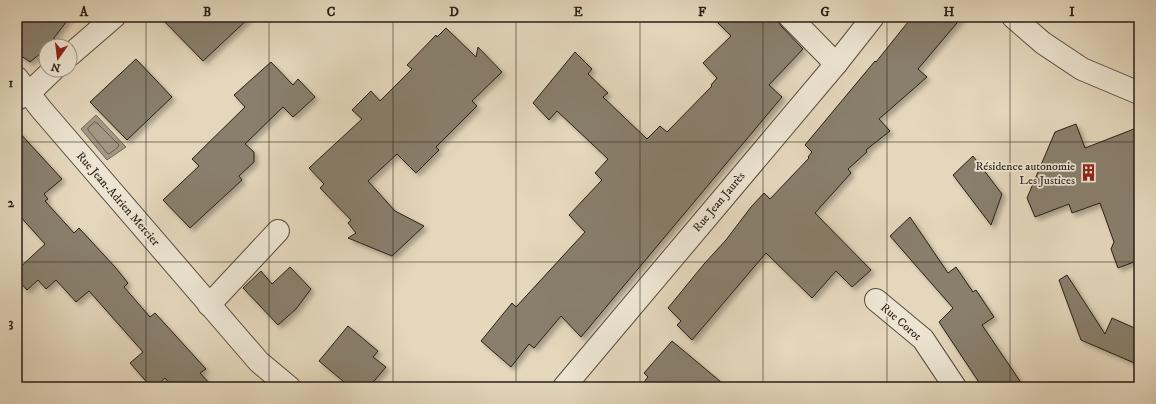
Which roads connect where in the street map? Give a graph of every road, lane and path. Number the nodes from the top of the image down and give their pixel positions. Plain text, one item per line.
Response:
1 (114, 17) edge
2 (790, 17) edge
3 (873, 17) edge
4 (1013, 17) edge
5 (78, 48) edge
6 (836, 64) junction
7 (41, 78) edge
8 (21, 90) edge
9 (1139, 93) edge
10 (278, 231) dead end
11 (876, 300) dead end
12 (208, 305) junction
13 (952, 386) edge
14 (289, 387) edge
15 (564, 387) edge

1 - 5 street
2 - 6 street
3 - 6 street, Rue Jean Jaurès
4 - 9 street
6 - 15 street, Rue Jean Jaurès
7 - 8 street
8 - 12 street, Rue Jean-Adrien Mercier
10 - 12 street
11 - 13 street, Rue Corot
12 - 14 street, Rue Jean-Adrien Mercier

